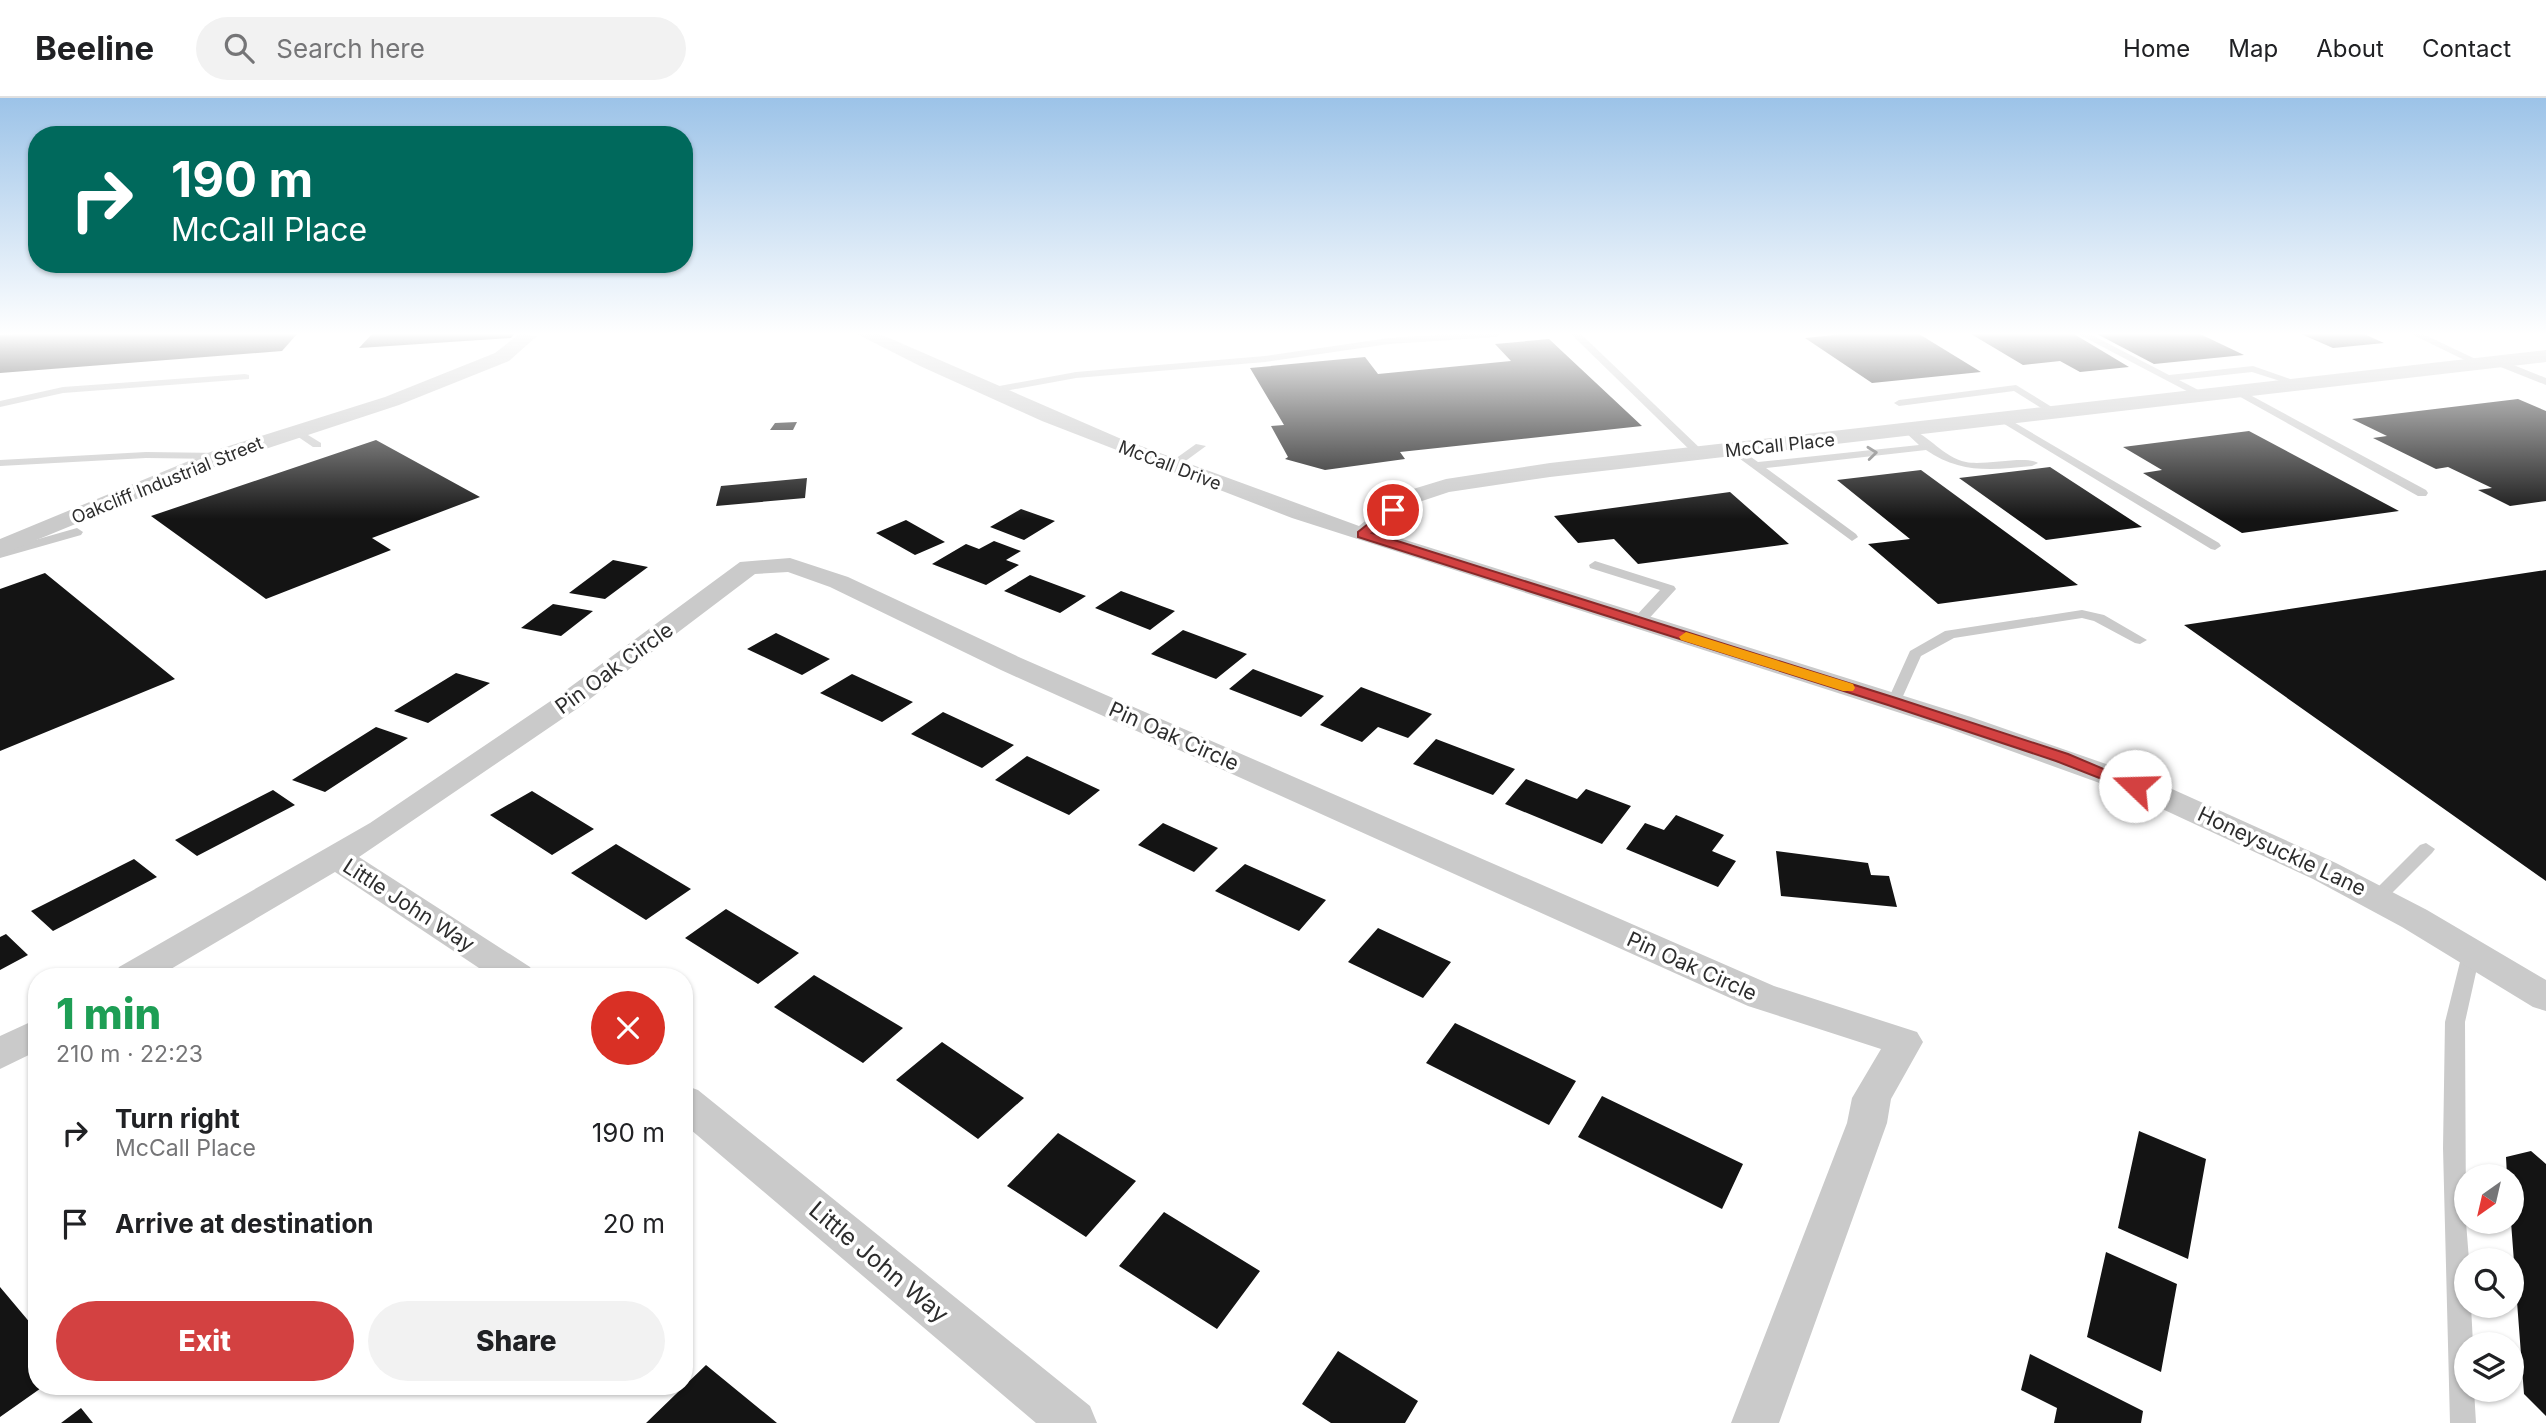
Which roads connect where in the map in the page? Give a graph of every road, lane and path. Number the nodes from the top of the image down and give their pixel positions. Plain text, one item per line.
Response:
1 (37, 396) edge
2 (405, 396) edge
3 (1008, 396) edge
4 (1640, 396) edge
5 (1955, 396) edge
6 (2029, 396) edge
7 (2211, 396) edge
8 (2246, 396) edge
9 (2202, 397) joint
10 (1899, 403) dead end
11 (0, 404) edge
12 (2058, 414) junction
13 (2005, 420) junction
14 (295, 430) junction
15 (1909, 431) junction
16 (317, 445) dead end
17 (1200, 446) dead end
18 (1927, 447) junction
19 (1734, 450) junction
20 (1700, 454) junction
21 (221, 456) junction
22 (0, 463) edge
23 (2032, 463) dead end
24 (1172, 466) junction
25 (1755, 466) junction
26 (2422, 492) dead end
27 (77, 532) dead end
28 (1363, 534) junction
29 (1852, 537) dead end
30 (2215, 546) dead end
31 (0, 548) edge
32 (0, 554) edge
33 (1595, 565) dead end
34 (1639, 621) junction
35 (2140, 640) dead end
36 (1894, 702) junction
37 (2426, 849) dead end
38 (336, 857) junction
39 (2378, 897) junction
40 (2472, 950) junction
41 (146, 968) edge
42 (505, 968) edge
43 (2546, 998) edge
44 (28, 1038) edge
45 (0, 1054) edge
46 (693, 1108) edge
47 (1073, 1423) edge
48 (1755, 1423) edge
49 (2463, 1423) edge

1 - 11 lane
2 - 14 street, Oakcliff Industrial Street
3 - 24 street, McCall Drive
4 - 20 lane
5 - 10 lane
6 - 12 lane
7 - 9 street, McCall Place
8 - 26 lane
9 - 12 street, McCall Place
12 - 13 street, McCall Place
13 - 15 street, McCall Place
13 - 30 lane
14 - 16 lane
14 - 21 street, Oakcliff Industrial Street
15 - 18 lane
15 - 19 street, McCall Place
17 - 24 lane
18 - 23 lane
25 -> 18 lane
19 - 20 street, McCall Place
19 - 25 lane
20 - 28 street, McCall Place
21 - 22 lane
21 - 31 street, Oakcliff Industrial Street
24 - 28 street, McCall Drive
25 - 29 lane
27 - 32 lane
28 - 34 street, Honeysuckle Lane
33 - 34 lane
34 - 36 street, Honeysuckle Lane
35 - 36 lane
36 - 39 street, Honeysuckle Lane
37 - 39 lane
38 - 41 street, Pin Oak Circle
38 - 42 street, Little John Way
38 - 48 street, Pin Oak Circle
39 - 40 street, Honeysuckle Lane
40 - 43 street, Honeysuckle Lane
40 - 49 lane
44 - 45 street
46 - 47 street, Little John Way

